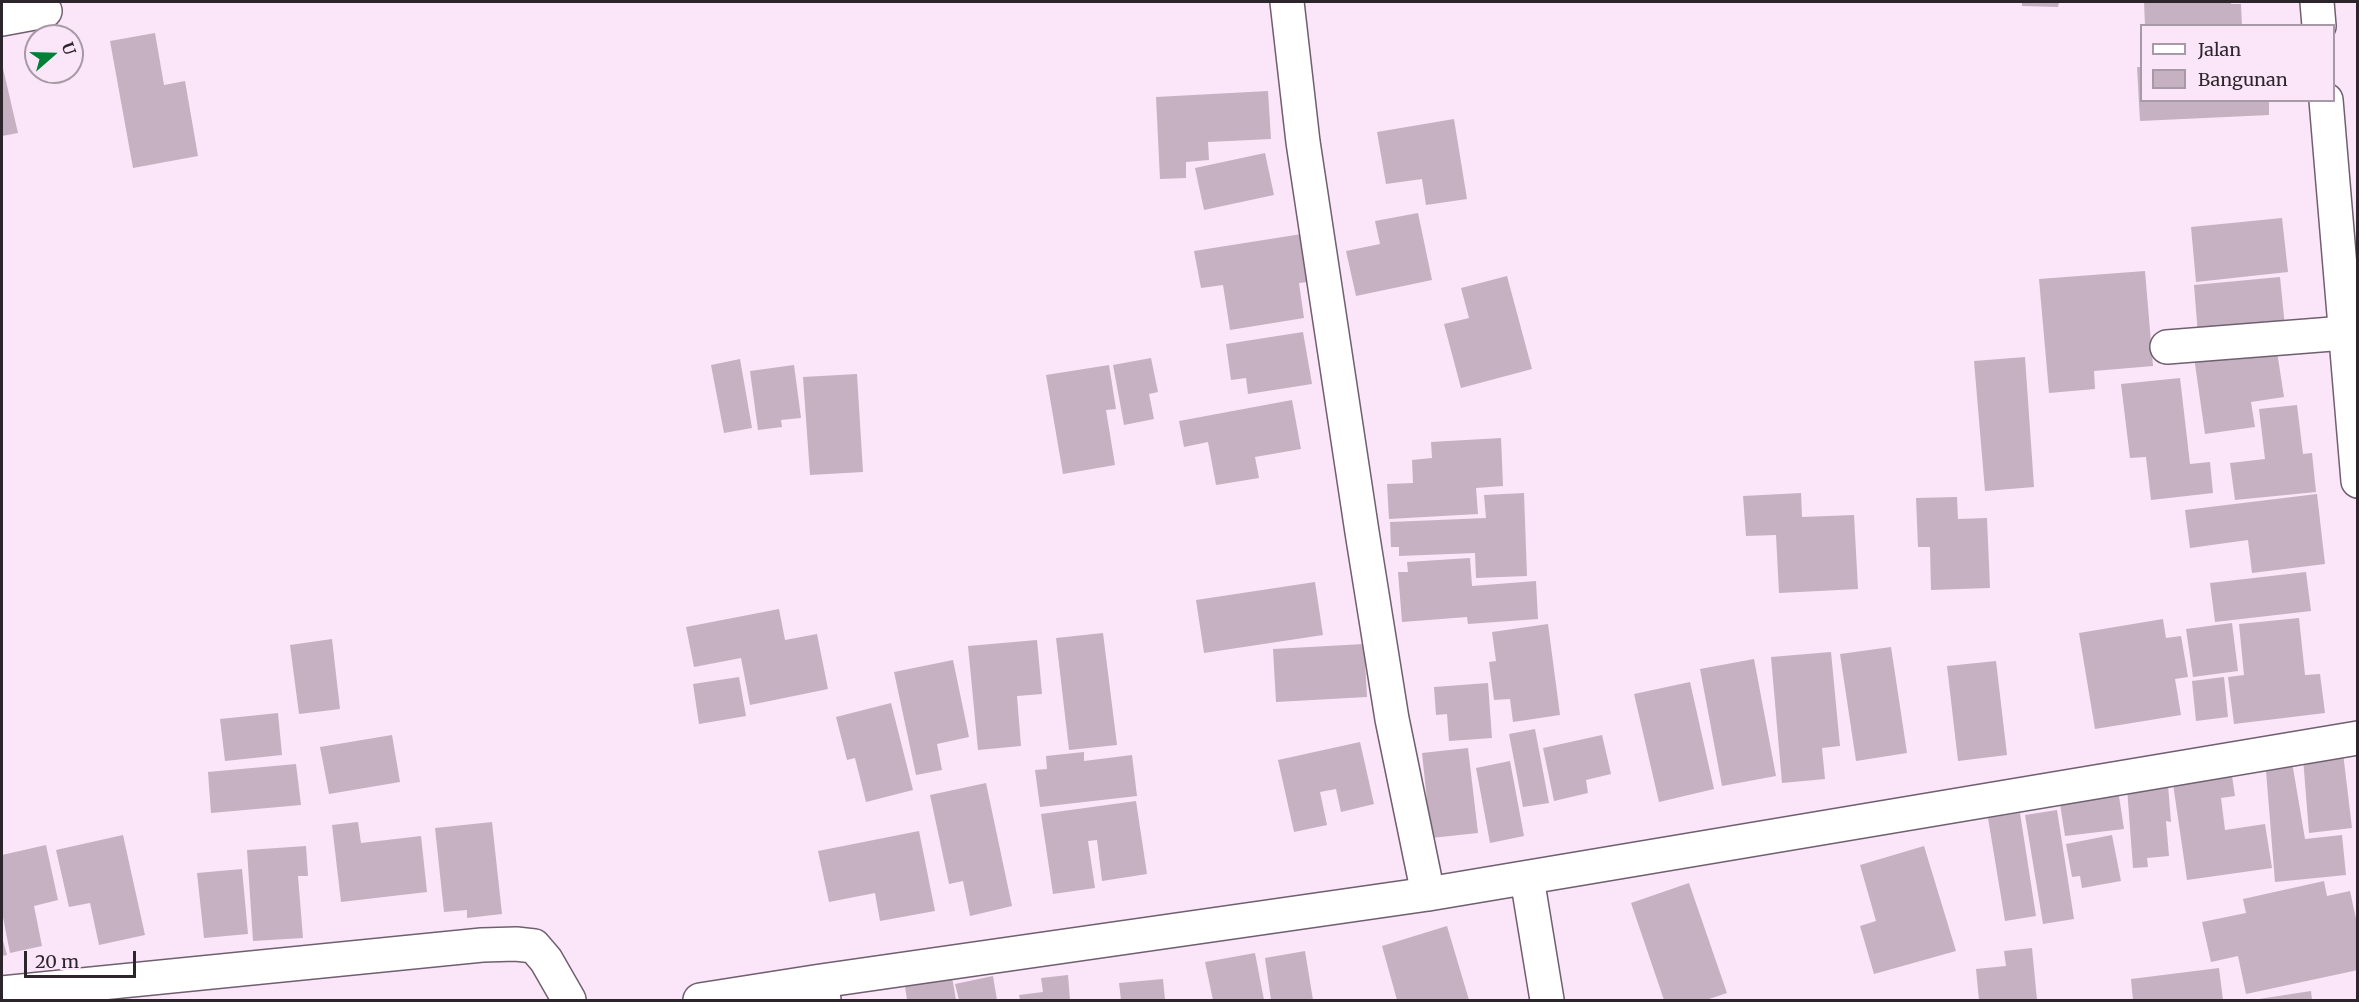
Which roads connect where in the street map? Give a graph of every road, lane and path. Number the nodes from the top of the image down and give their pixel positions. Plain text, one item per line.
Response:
1 (1287, 2) edge
2 (2317, 2) edge
3 (45, 11) dead end
4 (2, 19) edge
5 (2319, 24) edge
6 (2326, 102) edge
7 (2345, 333) junction
8 (2167, 347) dead end
9 (2358, 481) edge
10 (2358, 738) edge
11 (1527, 878) junction
12 (1428, 894) junction
13 (823, 991) edge
14 (2, 993) edge
15 (569, 1000) edge
16 (700, 1000) edge
17 (1546, 1000) edge

1 - 12 main road
2 - 5 main road
3 - 4 main road
6 - 7 main road
7 - 8 main road
7 - 9 main road
10 - 11 main road
11 - 12 main road
11 - 17 main road
12 - 13 main road
13 - 16 main road
14 - 15 main road

